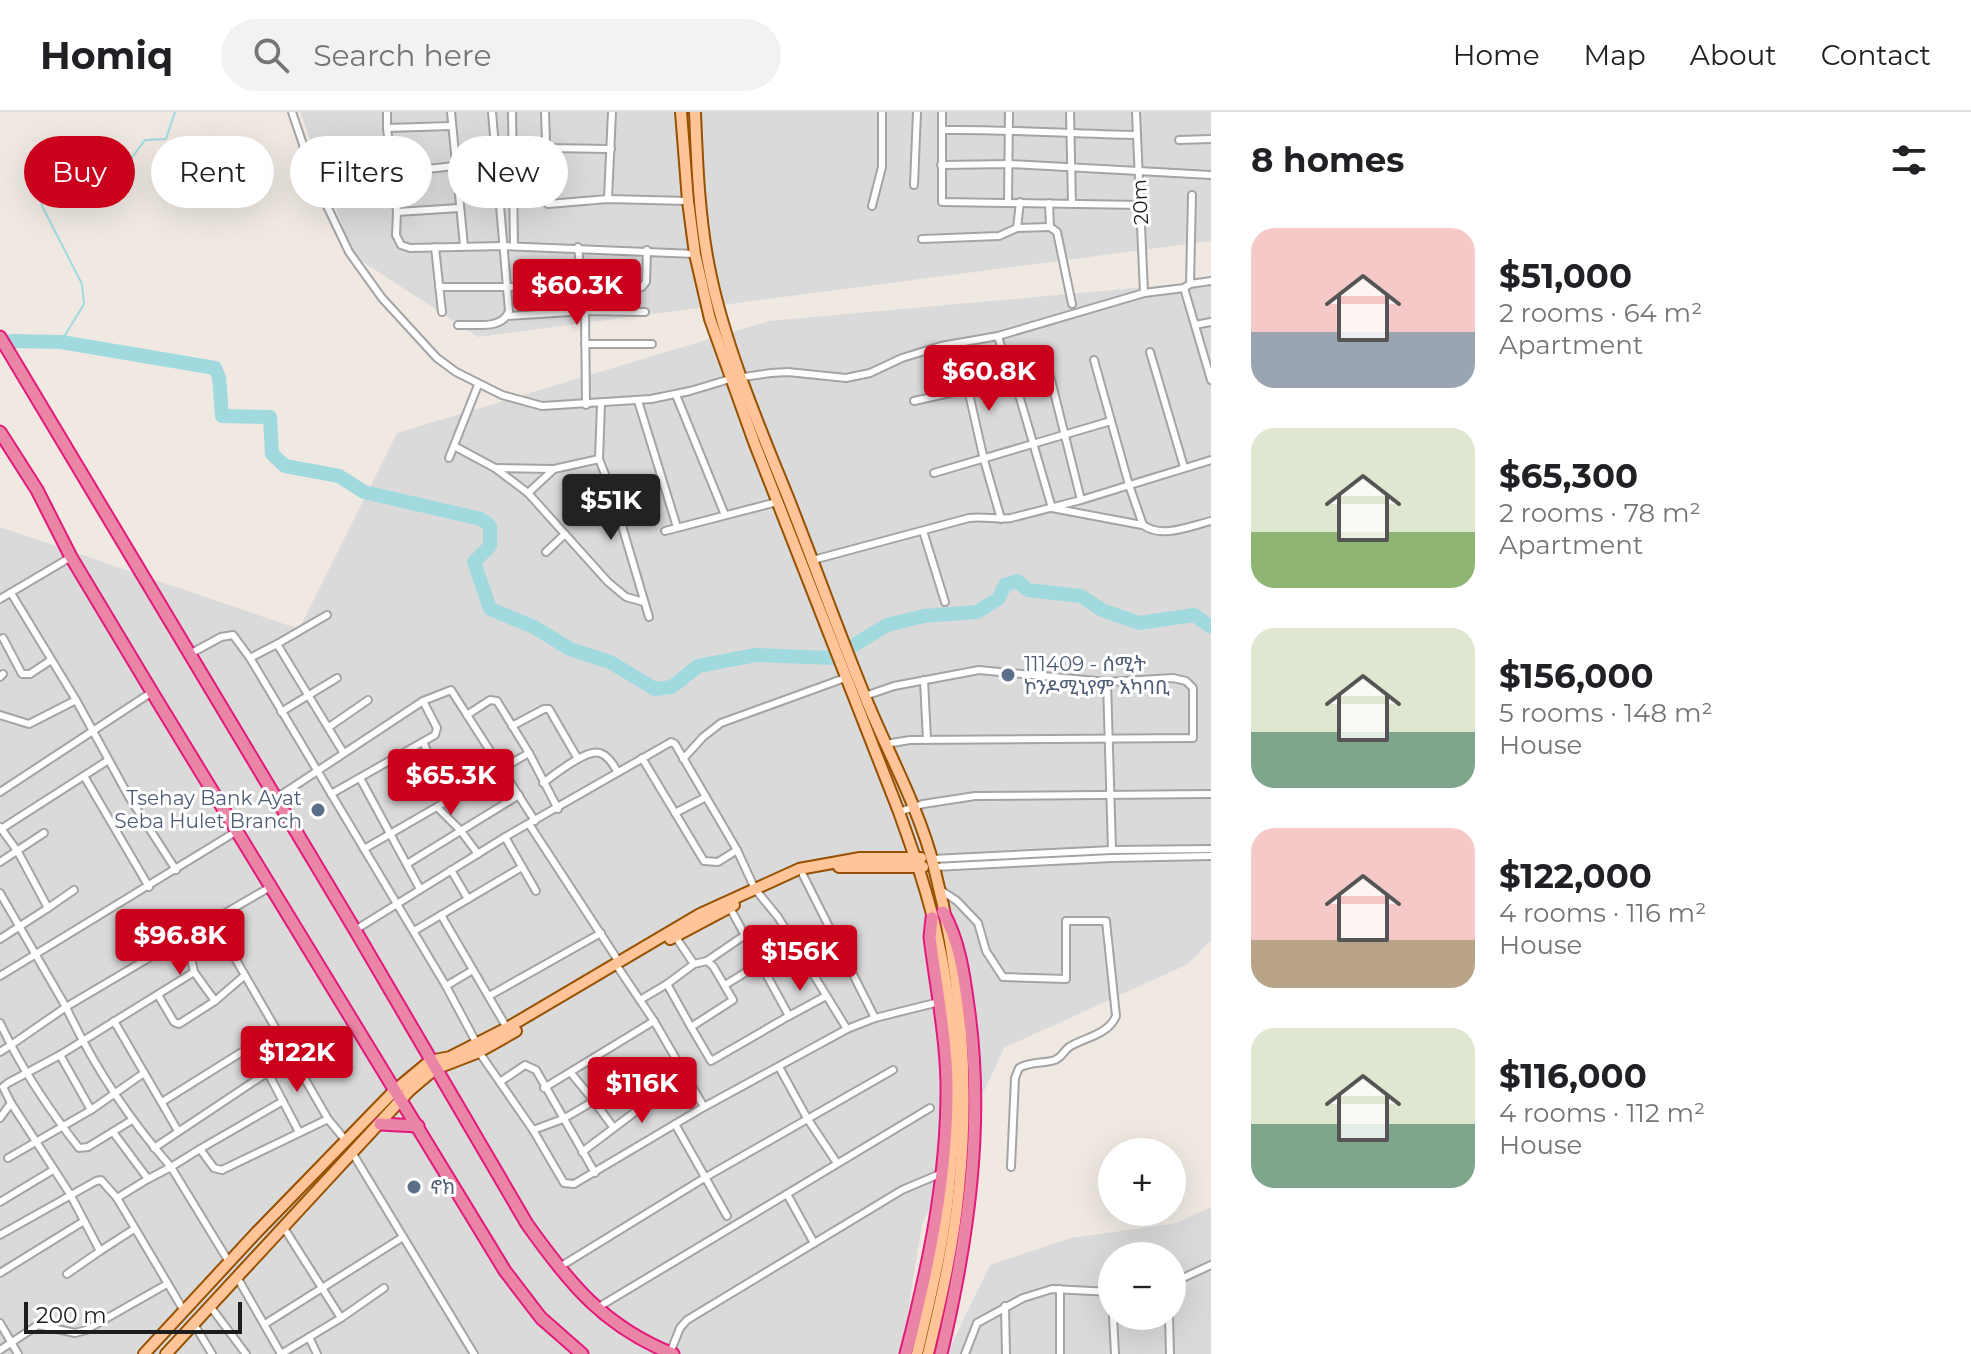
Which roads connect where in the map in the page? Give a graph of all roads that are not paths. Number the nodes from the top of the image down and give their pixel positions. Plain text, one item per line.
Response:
1 (292, 112) edge
2 (387, 112) edge
3 (451, 112) edge
4 (492, 112) edge
5 (512, 112) edge
6 (545, 112) edge
7 (612, 112) edge
8 (681, 112) edge
9 (695, 112) edge
10 (882, 112) edge
11 (917, 112) edge
12 (942, 112) edge
13 (1009, 112) edge
14 (1070, 112) edge
15 (1136, 112) edge
16 (451, 126) junction
17 (387, 128) junction
18 (1010, 129) junction
19 (942, 130) junction
20 (1070, 134) junction
21 (1137, 135) junction
22 (388, 136) edge
23 (452, 136) edge
24 (493, 136) edge
25 (512, 136) edge
26 (546, 136) edge
27 (1211, 139) edge
28 (1179, 140) dead end
29 (568, 148) edge
30 (611, 149) junction
31 (1010, 164) junction
32 (941, 165) junction
33 (1072, 169) junction
34 (1139, 172) junction
35 (1211, 175) edge
36 (914, 185) dead end
37 (1192, 195) dead end
38 (608, 199) junction
39 (688, 201) junction
40 (1008, 201) junction
41 (568, 202) edge
42 (1020, 202) junction
43 (1049, 203) junction
44 (1072, 204) junction
45 (1141, 205) junction
46 (872, 206) dead end
47 (396, 208) edge
48 (459, 208) joint
49 (499, 208) edge
50 (513, 208) edge
51 (397, 212) junction
52 (1050, 227) junction
53 (1017, 228) junction
54 (922, 239) dead end
55 (464, 246) junction
56 (503, 246) junction
57 (514, 246) junction
58 (435, 247) junction
59 (578, 247) junction
60 (647, 250) junction
61 (695, 254) junction
62 (1211, 281) edge
63 (506, 286) junction
64 (581, 286) junction
65 (1187, 286) junction
66 (439, 287) junction
67 (1144, 293) junction
68 (1072, 304) dead end
69 (585, 311) junction
70 (442, 312) dead end
71 (645, 312) dead end
72 (507, 316) junction
73 (1211, 322) edge
74 (458, 325) dead end
75 (1195, 325) junction
76 (998, 336) junction
77 (0, 337) edge
78 (585, 344) junction
79 (652, 344) dead end
80 (1150, 352) dead end
81 (1094, 360) dead end
82 (1049, 372) dead end
83 (730, 379) junction
84 (743, 379) junction
85 (1211, 380) edge
86 (478, 385) junction
87 (1017, 388) dead end
88 (968, 389) junction
89 (676, 395) junction
90 (638, 401) junction
91 (914, 401) dead end
92 (601, 404) junction
93 (586, 405) junction
94 (1111, 421) junction
95 (0, 432) edge
96 (1065, 435) junction
97 (1033, 444) junction
98 (454, 446) junction
99 (449, 458) dead end
100 (599, 459) junction
101 (984, 460) junction
102 (1211, 460) edge
103 (1184, 467) junction
104 (495, 468) junction
105 (554, 469) junction
106 (934, 473) dead end
107 (1129, 485) junction
108 (528, 493) junction
109 (1081, 500) junction
110 (777, 502) junction
111 (1052, 508) junction
112 (725, 515) junction
113 (1001, 519) junction
114 (1211, 521) edge
115 (1143, 525) junction
116 (677, 527) junction
117 (665, 531) dead end
118 (923, 531) junction
119 (565, 534) junction
120 (546, 552) dead end
121 (71, 557) junction
122 (813, 560) junction
123 (11, 593) junction
124 (0, 599) edge
125 (644, 602) junction
126 (945, 602) dead end
127 (327, 615) dead end
128 (649, 617) dead end
129 (0, 628) edge
130 (2, 639) edge
131 (277, 644) junction
132 (839, 646) junction
133 (188, 655) junction
134 (250, 658) junction
135 (51, 660) junction
136 (846, 662) junction
137 (337, 678) dead end
138 (845, 678) junction
139 (924, 680) junction
140 (1107, 682) junction
141 (152, 692) junction
142 (308, 696) junction
143 (865, 696) junction
144 (76, 700) junction
145 (368, 700) dead end
146 (423, 701) junction
147 (281, 712) junction
148 (0, 715) edge
149 (467, 715) junction
150 (512, 726) junction
151 (329, 727) junction
152 (94, 732) junction
153 (1109, 739) junction
154 (927, 740) junction
155 (423, 742) junction
156 (885, 744) junction
157 (343, 752) junction
158 (529, 753) junction
159 (642, 758) junction
160 (578, 759) junction
161 (683, 759) junction
162 (107, 761) junction
163 (501, 769) junction
164 (316, 770) junction
165 (618, 772) junction
166 (84, 776) junction
167 (360, 778) junction
168 (543, 783) junction
169 (0, 792) edge
170 (331, 794) junction
171 (1111, 794) junction
172 (1211, 794) edge
173 (519, 795) junction
174 (706, 797) junction
175 (275, 799) junction
176 (438, 808) junction
177 (558, 809) junction
178 (915, 809) junction
179 (899, 812) junction
180 (675, 813) junction
181 (532, 822) junction
182 (0, 828) edge
183 (237, 831) junction
184 (461, 831) junction
185 (44, 833) dead end
186 (389, 833) junction
187 (907, 836) junction
188 (505, 837) junction
189 (364, 849) junction
190 (1211, 849) edge
191 (737, 850) junction
192 (1112, 850) junction
193 (18, 852) junction
194 (478, 854) junction
195 (1211, 856) edge
196 (890, 857) junction
197 (1112, 858) junction
198 (0, 862) edge
199 (917, 862) junction
200 (933, 863) junction
201 (407, 864) junction
202 (522, 867) junction
203 (176, 870) junction
204 (451, 870) junction
205 (803, 875) junction
206 (272, 886) junction
207 (149, 887) junction
208 (939, 888) junction
209 (420, 889) junction
210 (74, 890) dead end
211 (536, 891) dead end
212 (758, 891) junction
213 (0, 893) edge
214 (468, 899) junction
215 (398, 904) junction
216 (730, 907) junction
217 (48, 908) junction
218 (441, 915) junction
219 (938, 915) junction
220 (213, 920) junction
221 (19, 929) junction
222 (355, 930) junction
223 (414, 931) junction
224 (601, 933) junction
225 (745, 935) junction
226 (186, 936) junction
227 (675, 936) junction
228 (943, 938) junction
229 (0, 939) edge
230 (792, 944) junction
231 (35, 956) junction
232 (707, 961) junction
233 (694, 964) junction
234 (619, 965) junction
235 (762, 965) junction
236 (473, 970) junction
237 (194, 972) junction
238 (0, 976) edge
239 (244, 976) junction
240 (667, 984) junction
241 (725, 985) junction
242 (446, 986) junction
243 (158, 995) junction
244 (489, 996) junction
245 (826, 996) junction
246 (640, 1000) junction
247 (215, 1001) junction
248 (939, 1002) junction
249 (66, 1007) junction
250 (789, 1016) junction
251 (875, 1018) junction
252 (114, 1021) junction
253 (654, 1021) junction
254 (0, 1023) edge
255 (691, 1027) junction
256 (507, 1028) junction
257 (847, 1029) junction
258 (277, 1030) junction
259 (81, 1041) junction
260 (11, 1045) junction
261 (478, 1048) junction
262 (0, 1052) edge
263 (60, 1055) junction
264 (292, 1056) junction
265 (433, 1065) junction
266 (779, 1067) junction
267 (893, 1070) dead end
268 (267, 1071) junction
269 (26, 1073) junction
270 (144, 1073) junction
271 (571, 1073) junction
272 (688, 1080) junction
273 (500, 1082) junction
274 (2, 1088) edge
275 (544, 1088) junction
276 (115, 1094) junction
277 (397, 1096) junction
278 (283, 1101) junction
279 (594, 1101) junction
280 (162, 1102) junction
281 (11, 1103) junction
282 (704, 1107) junction
283 (930, 1108) dead end
284 (91, 1110) junction
285 (0, 1118) edge
286 (807, 1118) junction
287 (328, 1119) junction
288 (563, 1119) junction
289 (132, 1120) junction
290 (380, 1124) junction
291 (675, 1124) junction
292 (418, 1126) junction
293 (613, 1127) junction
294 (61, 1128) junction
295 (533, 1130) junction
296 (178, 1131) junction
297 (113, 1132) junction
298 (299, 1132) junction
299 (346, 1141) junction
300 (36, 1143) junction
301 (154, 1148) junction
302 (200, 1149) junction
303 (582, 1152) junction
304 (353, 1154) junction
305 (8, 1158) dead end
306 (837, 1163) junction
307 (171, 1167) junction
308 (1011, 1167) dead end
309 (53, 1170) junction
310 (595, 1173) junction
311 (942, 1173) junction
312 (706, 1177) junction
313 (148, 1179) junction
314 (70, 1194) junction
315 (787, 1194) junction
316 (117, 1198) junction
317 (0, 1202) edge
318 (727, 1216) dead end
319 (84, 1221) junction
320 (284, 1228) junction
321 (134, 1229) junction
322 (0, 1235) edge
323 (403, 1237) junction
324 (814, 1243) junction
325 (100, 1251) junction
326 (229, 1262) junction
327 (1211, 1265) edge
328 (558, 1268) junction
329 (0, 1273) edge
330 (67, 1274) dead end
331 (215, 1277) junction
332 (237, 1277) junction
333 (1186, 1277) edge
334 (167, 1284) junction
335 (321, 1287) junction
336 (226, 1288) junction
337 (384, 1288) dead end
338 (1060, 1289) junction
339 (1098, 1291) edge
340 (210, 1306) junction
341 (1005, 1306) junction
342 (596, 1308) junction
343 (184, 1311) junction
344 (341, 1318) junction
345 (0, 1323) edge
346 (194, 1324) junction
347 (265, 1324) junction
348 (1114, 1330) edge
349 (1169, 1330) edge
350 (309, 1337) junction
351 (12, 1344) junction
352 (0, 1350) edge
353 (18, 1354) edge
354 (144, 1354) edge
355 (166, 1354) edge
356 (212, 1354) edge
357 (246, 1354) edge
358 (317, 1354) edge
359 (474, 1354) edge
360 (582, 1354) edge
361 (671, 1354) edge
362 (906, 1354) edge
363 (917, 1354) edge
364 (928, 1354) edge
365 (941, 1354) edge
366 (965, 1354) edge
367 (1006, 1354) edge
368 (1060, 1354) edge
369 (1115, 1354) edge
370 (1170, 1354) edge

1 - 86 street
2 - 17 street
3 - 16 street
4 - 24 street
5 - 25 street
6 - 26 street
7 - 30 street
8 - 39 main road
9 - 84 main road
10 - 46 street
11 - 36 street
12 - 19 street
13 - 18 street
14 - 20 street
15 - 21 street, 20m
16 - 17 street
16 - 23 street
17 - 22 street
18 - 19 street
18 - 20 street
18 - 31 street
19 - 32 street
20 - 21 street
20 - 33 street
21 - 34 street, 20m
27 - 28 street
29 - 30 street
30 - 38 street
31 - 32 street
31 - 33 street
31 - 40 street
32 - 40 street
33 - 34 street
33 - 44 street
34 - 35 street
34 - 45 street, 20m
37 - 65 street
38 - 39 street
38 - 41 street
39 - 61 main road
40 - 42 street
42 - 43 street
42 - 53 street
43 - 44 street
43 - 52 street
44 - 45 street
45 - 67 street, 20m
47 - 51 street
48 - 51 street
48 - 55 street
49 - 56 street
50 - 57 street
51 - 58 street
52 - 53 street
52 - 68 street
53 - 54 street
55 - 56 street
55 - 58 street
56 - 57 street
56 - 63 street
57 - 59 street
58 - 66 street
59 - 60 street
59 - 64 street
60 - 61 street
60 - 64 street
61 - 83 main road
62 - 65 street
63 - 64 street
63 - 66 street
63 - 72 street
64 - 69 street
65 - 67 street
65 - 75 street
66 - 70 street
67 - 76 street
69 - 71 street
69 - 72 street
69 - 78 street
72 - 74 street
73 - 75 street
75 - 85 street
76 - 84 street
76 - 88 street
77 - 133 highway
78 - 79 street
78 - 93 street
80 - 103 street
81 - 94 street
82 - 96 street
83 - 84 street
83 - 89 street
83 - 110 main road
84 - 122 main road
86 - 93 street
86 - 98 street
87 - 97 street
88 - 91 street
88 - 101 street
89 - 90 street
89 - 112 street
90 - 92 street
90 - 116 street
92 - 93 street
92 - 100 street
94 - 96 street
94 - 107 street
95 - 121 highway
96 - 97 street
96 - 109 street
97 - 101 street
97 - 111 street
98 - 99 street
98 - 104 street
100 - 105 street
100 - 125 street
101 - 106 street
101 - 113 street
102 - 103 street
103 - 107 street
104 - 105 street
104 - 108 street
105 - 108 street
107 - 109 street
107 - 115 street
108 - 119 street
109 - 111 street
110 - 112 street
110 - 132 main road
111 - 113 street
111 - 115 street
112 - 116 street
113 - 118 street
114 - 115 street
116 - 117 street
118 - 122 street
118 - 126 street
119 - 120 street
119 - 125 street
121 - 123 street
121 - 141 highway
122 - 132 main road
123 - 124 street
123 - 135 street
125 - 128 street
127 - 131 street
129 - 130 street
130 - 135 street
131 - 134 street
131 - 142 street
132 - 136 main road
133 - 134 street
133 - 175 highway
134 - 147 street
135 - 144 street
136 - 138 main road
136 - 143 main road
137 - 142 street
138 - 161 street
138 - 179 main road
139 - 140 street
139 - 143 street
139 - 154 street
140 - 153 street
140 - 153 street
141 - 152 street
141 - 183 highway
142 - 147 street
142 - 151 street
143 - 156 main road
144 - 148 street
144 - 152 street
145 - 151 street
146 - 149 street
146 - 155 street
146 - 157 street
147 - 164 street
149 - 150 street
149 - 163 street
150 - 158 street
150 - 160 street
151 - 157 street
152 - 162 street
152 - 169 street
153 - 154 street
153 - 171 street
154 - 156 street
155 - 167 street
155 - 176 street
156 - 178 main road
157 - 164 street
158 - 163 street
158 - 168 street
159 - 161 street
159 - 165 street
159 - 180 street
160 - 165 street
160 - 168 street
161 - 174 street
162 - 166 street
162 - 203 street
163 - 173 street
164 - 170 street
164 - 175 street
165 - 177 street
166 - 182 street
166 - 207 street
167 - 170 street
167 - 186 street
168 - 177 street
170 - 189 street
171 - 172 street
171 - 178 street
171 - 192 street
173 - 181 street
173 - 184 street
174 - 180 street
174 - 191 street
175 - 222 highway
176 - 184 street
176 - 186 street
177 - 181 street
178 - 179 street
178 - 200 main road
179 - 187 main road
180 - 191 street
181 - 188 street
181 - 224 street
182 - 193 street
183 - 203 street
183 - 206 highway
184 - 194 street
184 - 201 street
185 - 193 street
186 - 189 street
186 - 201 street
187 - 196 main road
187 - 199 main road
188 - 194 street
188 - 202 street
189 - 215 street
190 - 192 street
191 - 212 street
192 - 197 street
192 - 200 street
193 - 198 street
193 - 217 street
194 - 204 street
195 - 197 street
196 - 199 main road
196 - 212 main road
197 - 200 street
199 - 200 main road
199 - 205 main road
199 - 219 main road
200 - 208 main road
201 - 209 street
202 - 211 street
202 - 214 street
203 - 207 street
204 - 209 street
204 - 214 street
205 - 212 main road
205 - 251 street
206 - 220 street
206 - 277 highway
207 - 231 street
208 - 219 main road
208 - 308 street
209 - 215 street
210 - 217 street
212 - 216 main road
212 - 230 street
212 - 234 main road
213 - 221 street
214 - 218 street
215 - 222 street
215 - 223 street
216 - 225 street
216 - 227 main road
217 - 221 street
218 - 223 street
218 - 236 street
219 - 228 main road
219 - 248 highway
219 - 365 highway
220 - 226 street
220 - 239 street
221 - 229 street
221 - 231 street
222 - 265 highway
223 - 242 street
224 - 234 street
224 - 244 street
225 - 232 street
225 - 235 street
226 - 237 street
226 - 249 street
227 - 233 street
227 - 234 main road
228 - 363 main road
228 - 364 main road
230 - 235 street
230 - 245 street
231 - 238 street
231 - 249 street
232 - 233 street
232 - 241 street
233 - 240 street
234 - 246 street
234 - 256 main road
234 - 261 main road
235 - 241 street
235 - 250 street
236 - 242 street
236 - 244 street
237 - 243 street
237 - 247 street
239 - 247 street
239 - 258 street
240 - 246 street
240 - 255 street
241 - 255 street
242 - 261 street
243 - 247 street
243 - 252 street
244 - 256 street
245 - 250 street
245 - 257 street
246 - 253 street
248 - 251 street
248 - 311 highway
249 - 259 street
249 - 260 street
250 - 255 street
251 - 257 street
252 - 259 street
252 - 270 street
253 - 271 street
253 - 272 street
254 - 260 street
256 - 261 main road
257 - 266 street
258 - 264 street
258 - 280 street
259 - 263 street
259 - 276 street
260 - 262 street
260 - 269 street
261 - 265 main road
261 - 273 street
263 - 269 street
263 - 284 street
264 - 268 street
264 - 287 street
265 - 277 main road
265 - 328 highway
266 - 282 street
266 - 286 street
267 - 286 street
268 - 278 street
268 - 296 street
269 - 274 street
269 - 294 street
270 - 276 street
270 - 280 street
271 - 275 street
271 - 279 street
272 - 282 street
272 - 293 street
273 - 275 street
273 - 295 street
274 - 281 street
275 - 288 street
276 - 284 street
276 - 289 street
277 - 290 main road
277 - 292 highway
277 - 299 main road
278 - 298 street
278 - 302 street
279 - 288 street
279 - 293 street
280 - 296 street
281 - 285 street
281 - 300 street
282 - 291 street
283 - 306 street
284 - 294 street
286 - 306 street
286 - 312 street
287 - 298 street
287 - 299 street
288 - 295 street
288 - 303 street
289 - 297 street
289 - 301 street
290 - 292 highway
290 - 304 main road
291 - 310 street
291 - 312 street
292 - 360 highway
293 - 303 street
294 - 297 street
294 - 300 street
295 - 310 street
296 - 301 street
297 - 313 street
298 - 302 street
299 - 326 main road
300 - 305 street
300 - 309 street
301 - 307 street
302 - 307 street
303 - 310 street
304 - 320 main road
304 - 323 street
306 - 315 street
307 - 313 street
307 - 326 street
309 - 314 street
309 - 317 street
311 - 324 street
311 - 362 highway
312 - 318 street
312 - 328 street
313 - 316 street
314 - 316 street
314 - 319 street
314 - 322 street
315 - 324 street
315 - 342 street
316 - 321 street
319 - 325 street
319 - 329 street
320 - 332 main road
320 - 335 street
321 - 325 street
321 - 334 street
323 - 335 street
323 - 359 street
324 - 361 street
325 - 330 street
326 - 331 main road
327 - 333 street
328 - 342 highway
331 - 336 main road
331 - 343 main road
332 - 336 main road
332 - 347 street
334 - 343 street
334 - 351 street
335 - 344 street
335 - 347 street
336 - 340 main road
337 - 344 street
338 - 339 street
338 - 341 street
338 - 368 street
340 - 346 main road
340 - 357 street
341 - 366 street
341 - 367 street
342 - 361 highway
343 - 354 main road
344 - 350 street
345 - 351 street
346 - 355 main road
346 - 356 street
347 - 350 street
348 - 369 street
349 - 370 street
350 - 358 street
351 - 352 street
351 - 353 street

